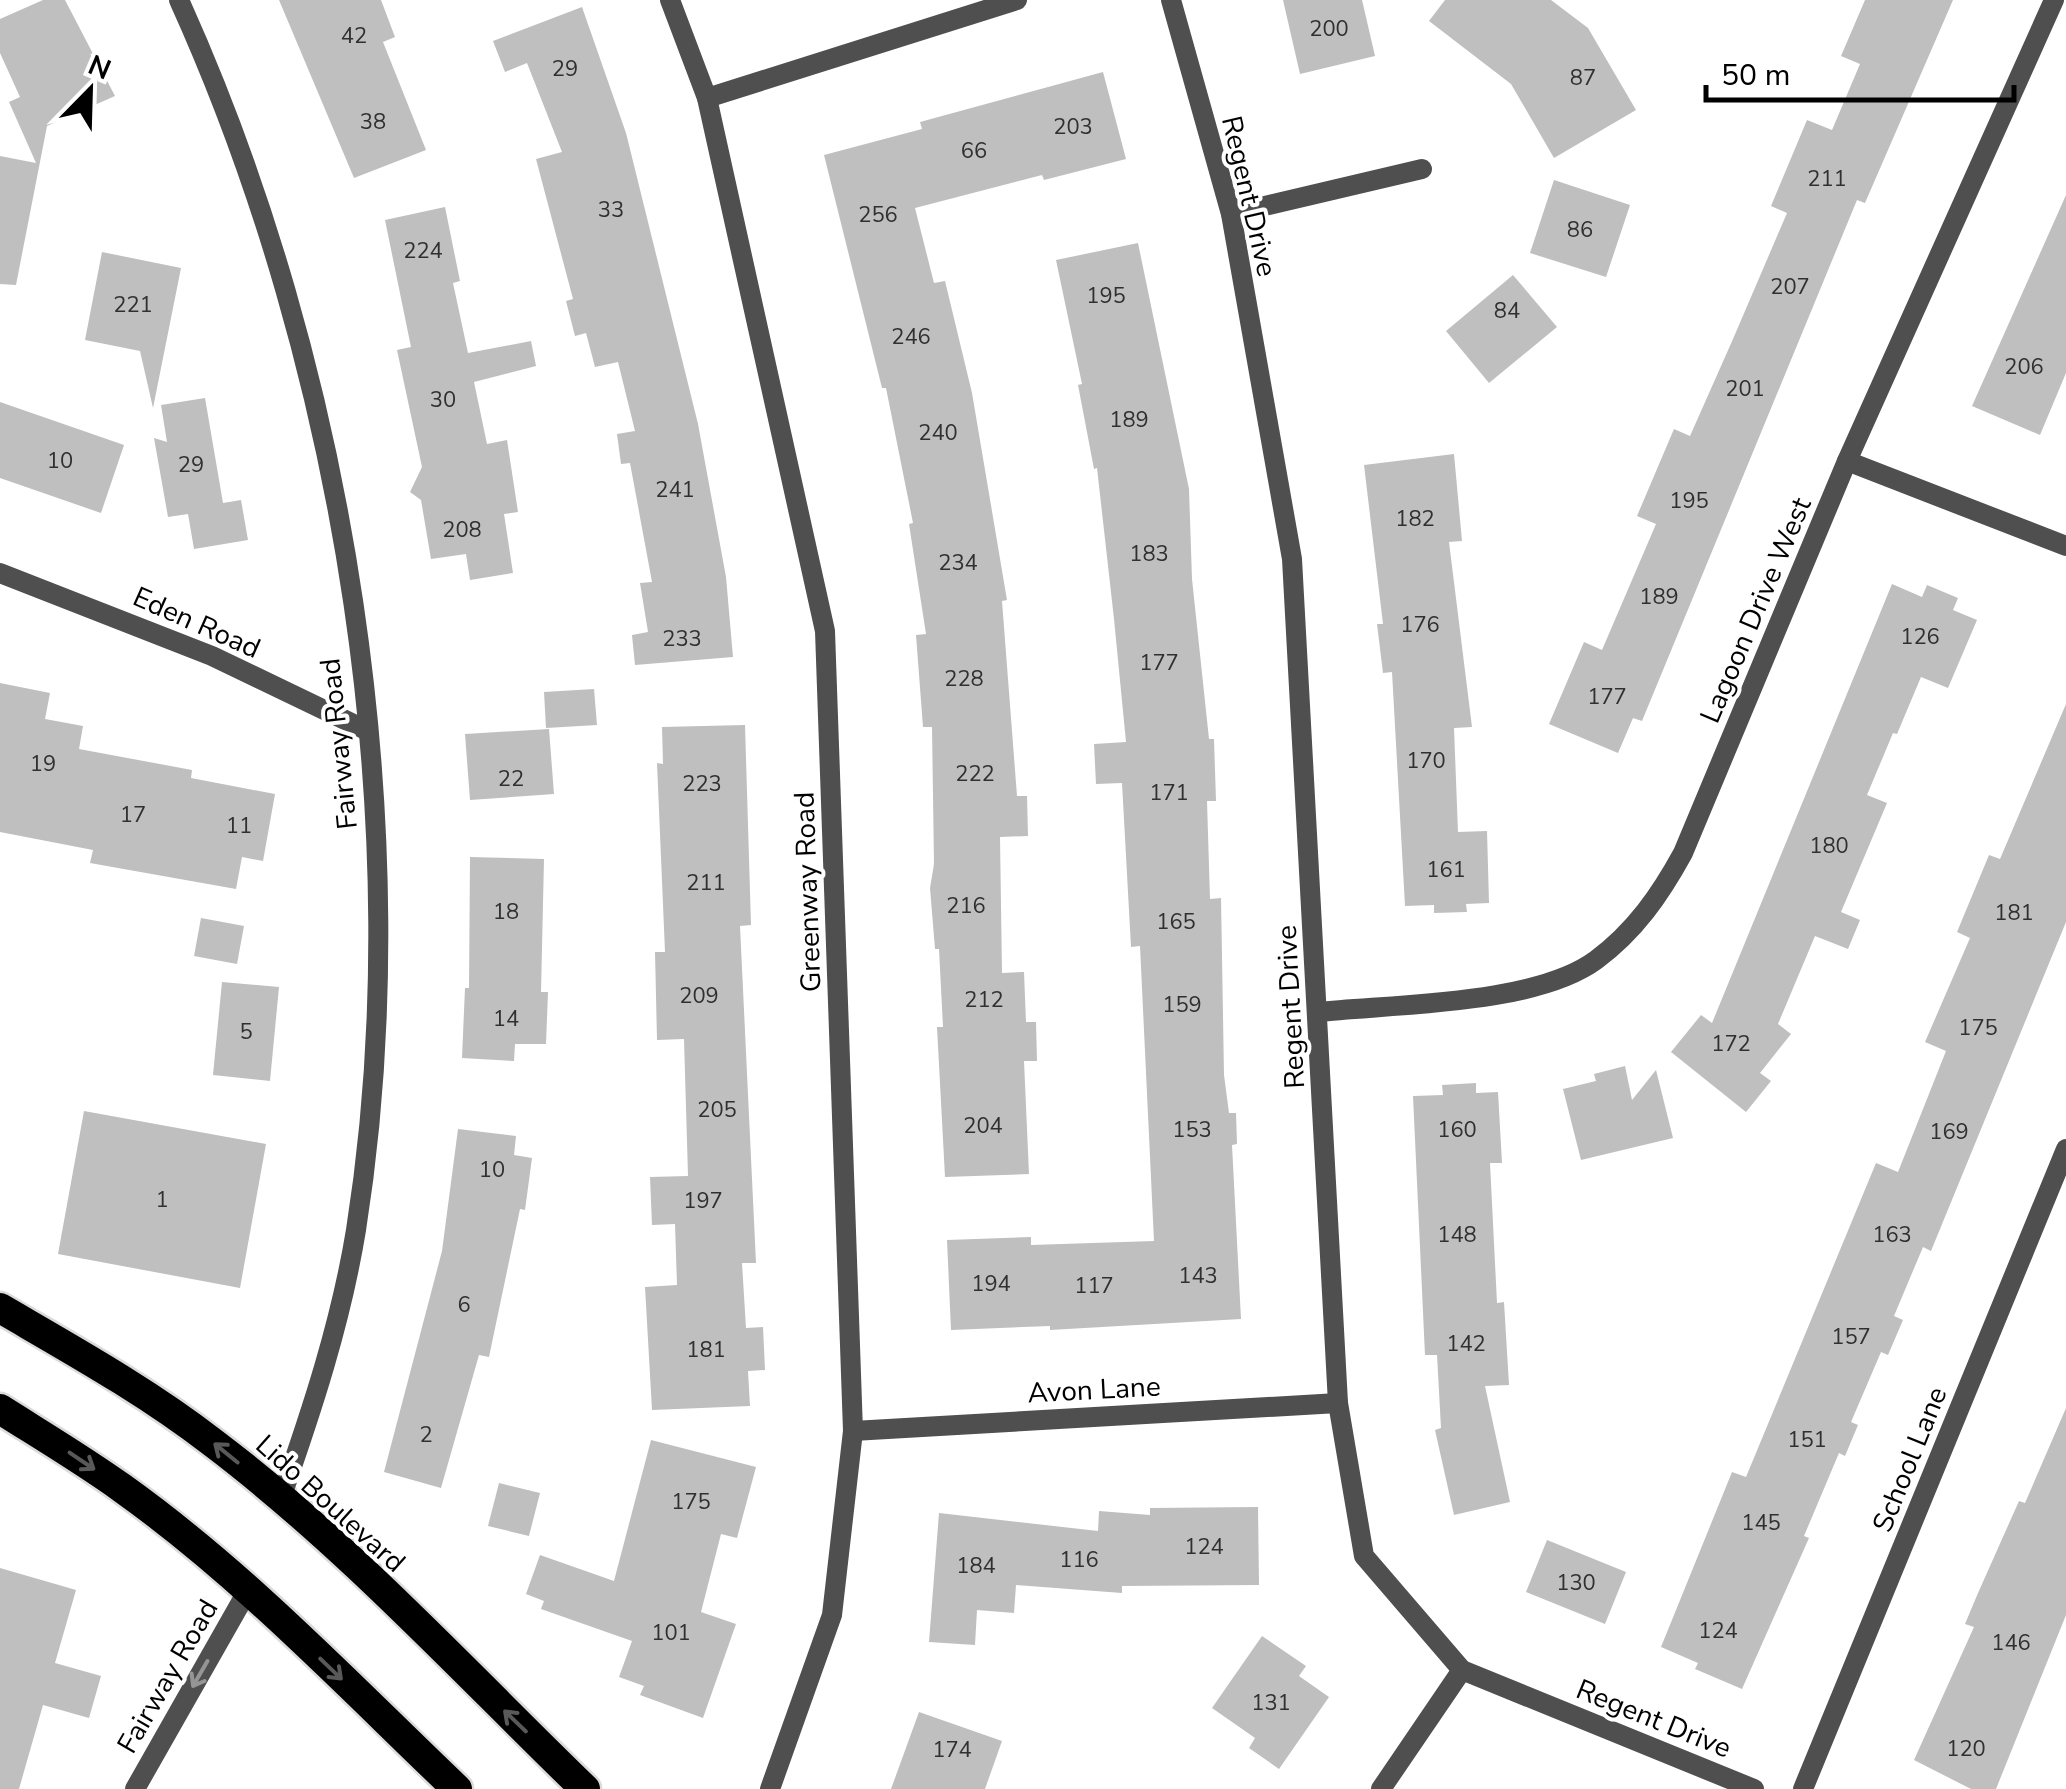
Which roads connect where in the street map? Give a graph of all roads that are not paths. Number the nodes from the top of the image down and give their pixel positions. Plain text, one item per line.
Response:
1 (179, 0) edge
2 (670, 0) edge
3 (1017, 0) edge
4 (1170, 0) edge
5 (2054, 0) edge
6 (707, 98) junction
7 (1422, 170) dead end
8 (1231, 214) junction
9 (1847, 461) junction
10 (2066, 546) edge
11 (0, 573) edge
12 (368, 731) junction
13 (1318, 1012) junction
14 (2066, 1149) edge
15 (0, 1308) edge
16 (1338, 1403) junction
17 (0, 1409) edge
18 (853, 1431) junction
19 (281, 1498) junction
20 (248, 1590) junction
21 (1462, 1670) junction
22 (135, 1789) edge
23 (457, 1789) edge
24 (585, 1789) edge
25 (770, 1789) edge
26 (1381, 1789) edge
27 (1754, 1789) edge
28 (1803, 1789) edge

1 - 12 street, Fairway Road
2 - 6 street, Greenway Road
3 - 6 street
4 - 8 street, Regent Drive
5 - 9 street, Lagoon Drive West
6 - 18 street, Greenway Road
7 - 8 street
8 - 13 street, Regent Drive
9 - 10 street
9 - 13 street, Lagoon Drive West
11 - 12 street, Eden Road
12 - 19 street, Fairway Road
13 - 16 street, Regent Drive
14 - 28 street, School Lane
19 -> 15 highway, Lido Boulevard
16 - 18 street, Avon Lane
16 - 21 street, Regent Drive
17 -> 20 highway
18 - 25 street, Greenway Road
24 -> 19 highway, Lido Boulevard
20 -> 22 street, Fairway Road
20 -> 23 highway
21 - 26 street
21 - 27 street, Regent Drive

